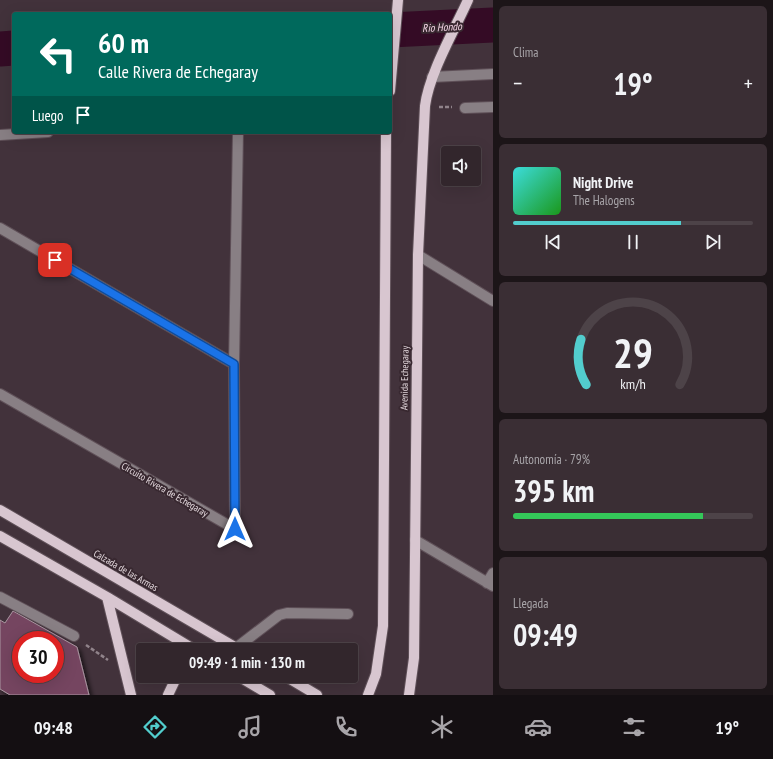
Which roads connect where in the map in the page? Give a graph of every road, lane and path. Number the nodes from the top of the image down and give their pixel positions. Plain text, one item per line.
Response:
1 (398, 0) edge
2 (468, 0) edge
3 (493, 74) edge
4 (432, 77) junction
5 (392, 80) edge
6 (425, 106) junction
7 (493, 107) edge
8 (465, 108) joint
9 (16, 134) edge
10 (238, 134) edge
11 (386, 134) edge
12 (0, 135) edge
13 (0, 228) edge
14 (418, 255) junction
15 (493, 301) edge
16 (234, 364) junction
17 (0, 394) edge
18 (0, 510) edge
19 (0, 536) edge
20 (415, 540) junction
21 (493, 573) edge
22 (490, 584) edge
23 (0, 597) edge
24 (108, 597) junction
25 (348, 614) dead end
26 (74, 636) joint
27 (184, 643) edge
28 (228, 643) edge
29 (245, 643) edge
30 (126, 673) junction
31 (174, 683) edge
32 (250, 683) edge
33 (297, 683) edge
34 (131, 695) edge
35 (168, 695) edge
36 (270, 695) edge
37 (317, 695) edge
38 (368, 695) edge
39 (409, 695) edge

1 - 5 main road
2 - 4 main road, Avenida Echegaray
3 - 4 street
4 - 6 main road, Avenida Echegaray
6 - 8 path
6 - 14 main road, Avenida Echegaray
7 - 8 street
9 - 12 street
10 - 16 street, Circuito Rivera de Echegaray
11 - 38 main road, Avenida Echegaray
13 - 16 street
14 - 15 street
14 - 20 main road, Avenida Echegaray
16 - 17 street, Circuito Rivera de Echegaray
18 - 28 main road, Calzada de las Armas
19 - 24 main road
20 - 22 street
20 - 39 main road, Avenida Echegaray
21 - 22 street
23 - 26 street
24 - 27 main road
24 - 30 main road
25 - 29 street
26 - 30 path
30 - 34 main road
31 - 35 main road
32 - 36 main road
33 - 37 main road

